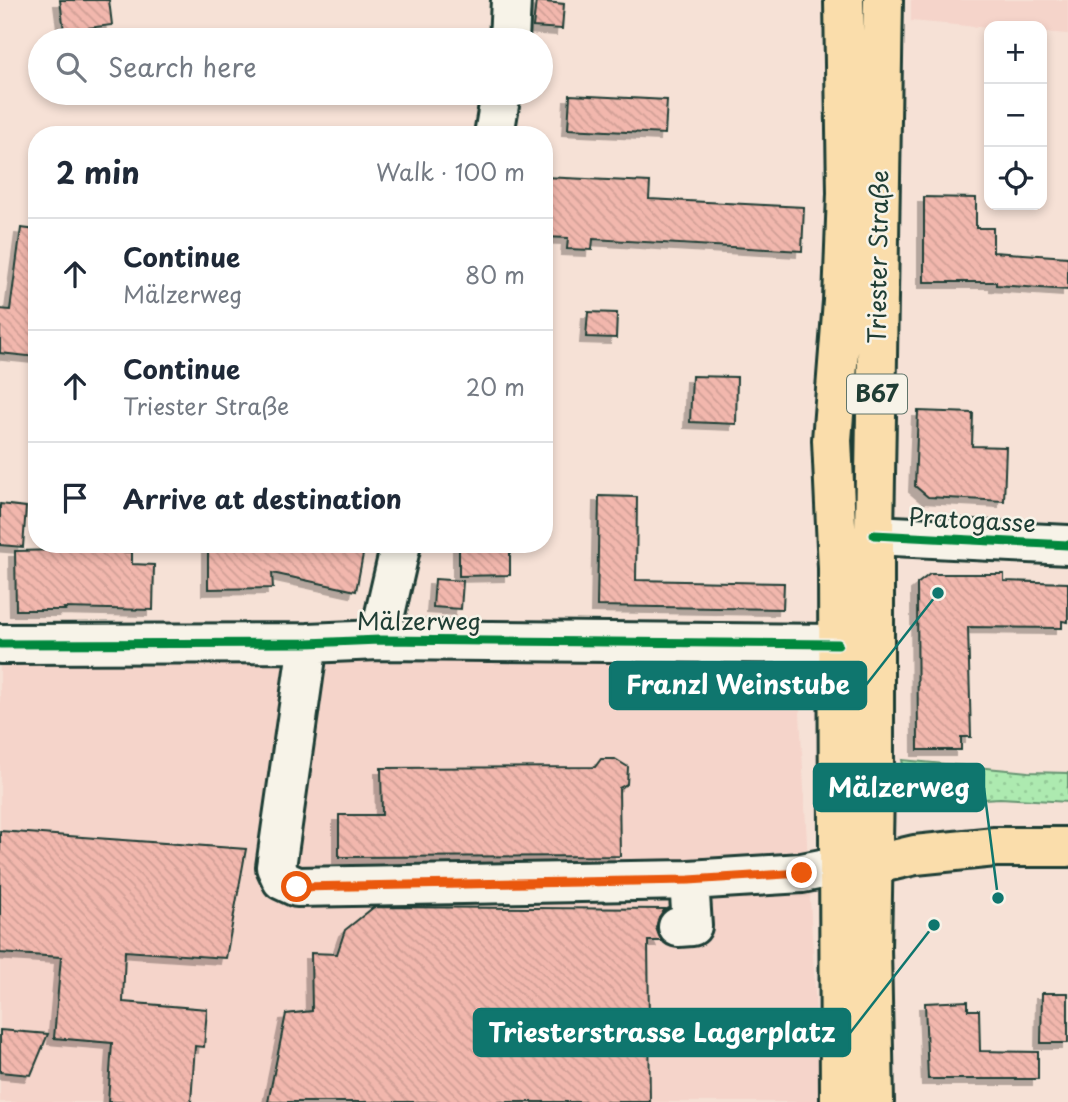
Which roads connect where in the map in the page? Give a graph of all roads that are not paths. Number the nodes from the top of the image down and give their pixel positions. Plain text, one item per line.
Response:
1 (511, 0) edge
2 (844, 0) edge
3 (883, 0) edge
4 (510, 28) edge
5 (499, 105) edge
6 (496, 126) edge
7 (874, 535) junction
8 (1068, 545) edge
9 (399, 553) edge
10 (379, 640) junction
11 (308, 643) junction
12 (0, 644) edge
13 (838, 644) junction
14 (1068, 847) edge
15 (855, 866) junction
16 (689, 880) junction
17 (678, 927) dead end
18 (840, 1102) edge
19 (874, 1102) edge

1 - 4 street
2 - 13 main road, Triester Straße / B67
3 - 7 main road, Triester Straße / B67
5 - 6 street
7 - 8 street, Pratogasse
7 - 15 main road, Triester Straße / B67
9 - 10 street
10 - 11 street, Mälzerweg
10 - 13 street, Mälzerweg
11 - 12 street, Mälzerweg
11 - 16 street
13 - 15 main road, Triester Straße / B67
14 - 15 main road
15 - 16 street
15 - 18 main road, Triester Straße / B67
15 - 19 main road, Triester Straße / B67
16 - 17 street

